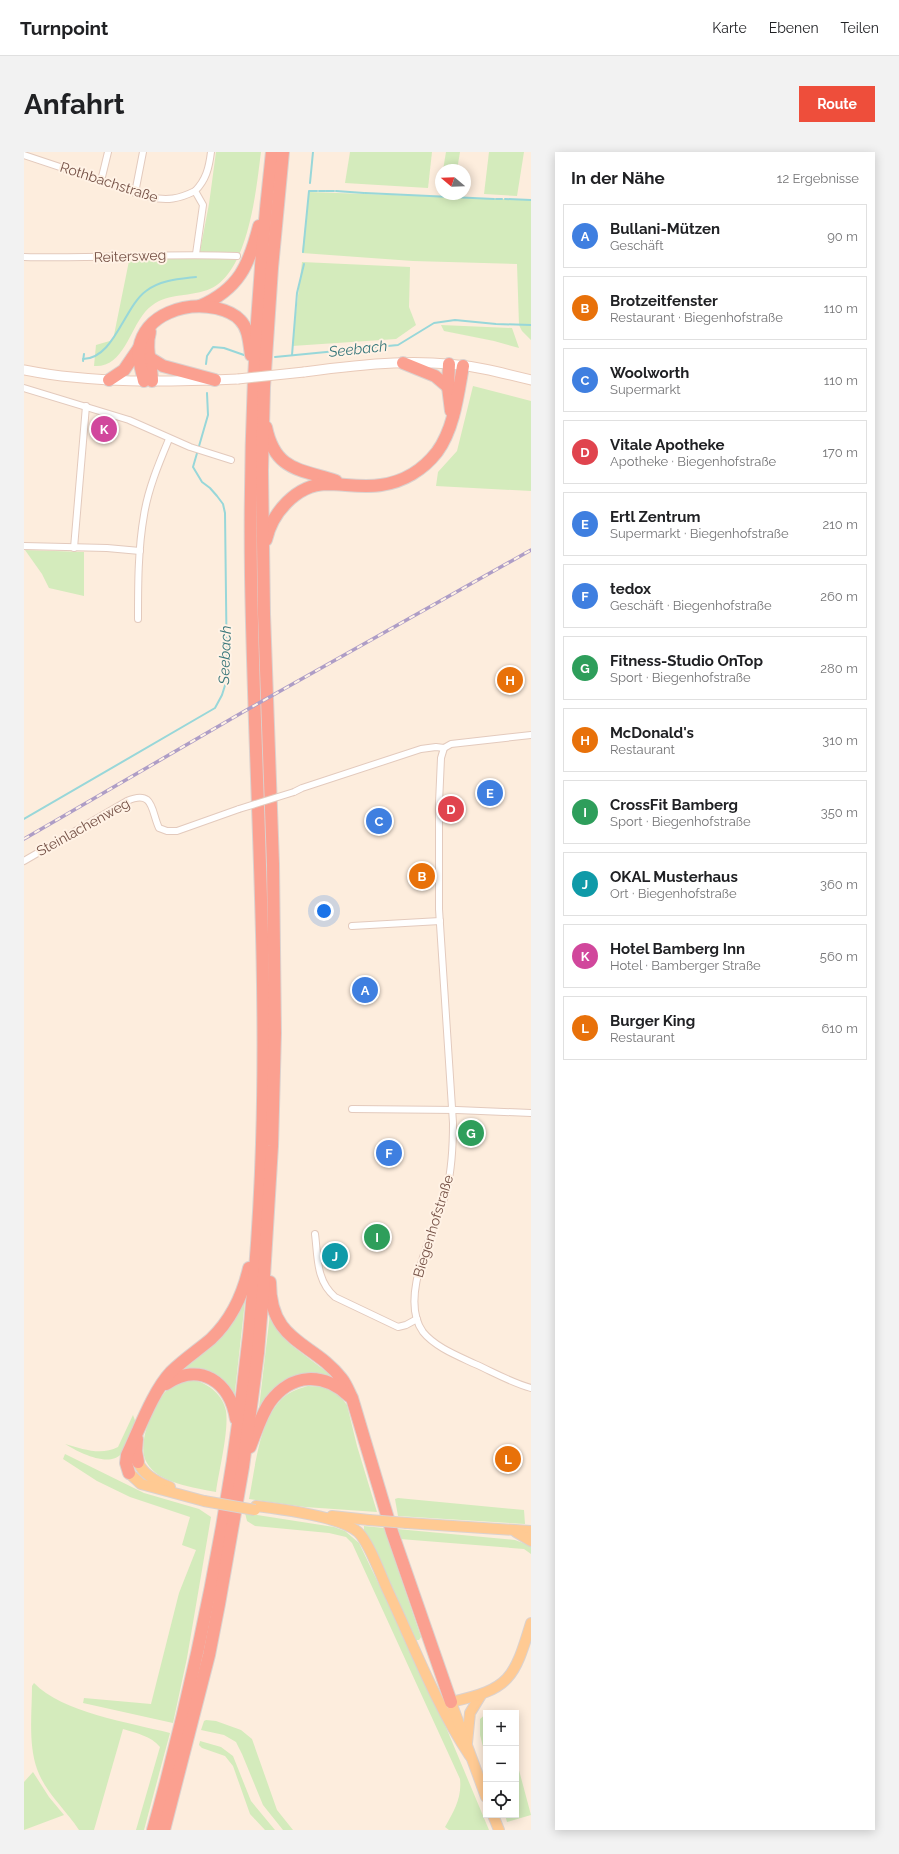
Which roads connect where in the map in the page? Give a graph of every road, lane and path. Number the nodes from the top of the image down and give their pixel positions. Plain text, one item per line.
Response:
1 (108, 152) edge
2 (143, 152) edge
3 (211, 152) edge
4 (272, 152) edge
5 (283, 152) edge
6 (24, 155) edge
7 (101, 181) junction
8 (194, 191) junction
9 (135, 193) junction
10 (263, 248) junction
11 (196, 254) junction
12 (237, 256) dead end
13 (24, 258) edge
14 (267, 268) junction
15 (200, 306) junction
16 (154, 322) junction
17 (139, 348) junction
18 (150, 358) junction
19 (403, 363) junction
20 (449, 364) junction
21 (463, 366) junction
22 (24, 370) edge
23 (254, 378) junction
24 (109, 380) junction
25 (215, 380) junction
26 (531, 380) edge
27 (148, 381) junction
28 (448, 387) junction
29 (24, 388) edge
30 (86, 406) junction
31 (263, 412) junction
32 (452, 417) junction
33 (169, 439) junction
34 (232, 460) dead end
35 (346, 484) junction
36 (24, 546) edge
37 (74, 548) junction
38 (140, 551) junction
39 (263, 553) junction
40 (138, 620) dead end
41 (531, 735) edge
42 (444, 748) junction
43 (24, 861) edge
44 (440, 921) junction
45 (352, 926) dead end
46 (352, 1109) dead end
47 (452, 1110) junction
48 (531, 1113) edge
49 (315, 1234) dead end
50 (262, 1238) junction
51 (417, 1319) junction
52 (160, 1388) junction
53 (531, 1388) edge
54 (352, 1398) junction
55 (238, 1428) junction
56 (138, 1435) junction
57 (138, 1462) joint
58 (243, 1467) junction
59 (129, 1472) joint
60 (205, 1499) junction
61 (306, 1514) junction
62 (512, 1530) junction
63 (529, 1530) edge
64 (531, 1541) edge
65 (531, 1623) edge
66 (481, 1695) junction
67 (451, 1702) junction
68 (468, 1751) junction
69 (483, 1789) edge
70 (494, 1818) edge
71 (153, 1830) edge
72 (164, 1830) edge
73 (499, 1830) edge

1 - 7 street
2 - 9 street
3 - 8 street
4 - 10 highway
5 - 10 highway
6 - 7 street, Rothbachstraße
7 - 9 street, Rothbachstraße
8 - 9 street, Rothbachstraße
8 - 11 street
10 - 14 highway
10 - 15 highway
11 - 12 street, Reitersweg
11 - 13 street, Reitersweg
14 - 23 highway
14 - 31 highway
15 - 16 highway
15 - 23 highway
16 - 17 highway
16 - 18 highway
17 - 24 highway
17 - 27 highway
18 - 25 highway
18 - 27 highway
19 - 20 main road
19 - 25 main road, bridge
19 - 28 highway
20 - 21 main road
20 - 28 highway
21 - 26 main road
21 - 32 highway
22 - 24 main road
23 - 50 highway
24 - 27 main road
25 - 27 main road
28 - 32 highway
29 - 30 street
30 - 33 street
30 - 37 street
31 - 35 highway
31 - 39 highway
32 - 35 highway
33 - 34 street
33 - 38 street
35 - 39 highway
36 - 37 street
37 - 38 street
38 - 40 street
39 - 50 highway
41 - 42 street
42 - 43 street, Steinlachenweg, bridge
42 - 44 street, Biegenhofstraße
44 - 45 street
44 - 47 street, Biegenhofstraße
46 - 47 street
47 - 48 street
47 - 51 street, Biegenhofstraße
49 - 51 street
50 - 52 highway
50 - 54 highway
50 - 55 highway
50 - 58 highway
51 - 53 street, Biegenhofstraße
52 - 55 highway
52 - 56 highway
54 - 58 highway
54 - 67 highway
55 - 71 highway
56 - 57 highway
56 - 59 highway
57 - 60 main road
58 - 72 highway
59 - 60 main road
60 - 61 main road
61 - 62 main road, bridge
61 - 68 main road
62 - 63 main road
62 - 64 main road
65 - 66 main road
66 - 67 main road
66 - 68 main road
67 - 68 main road
68 - 69 main road
70 - 73 main road

